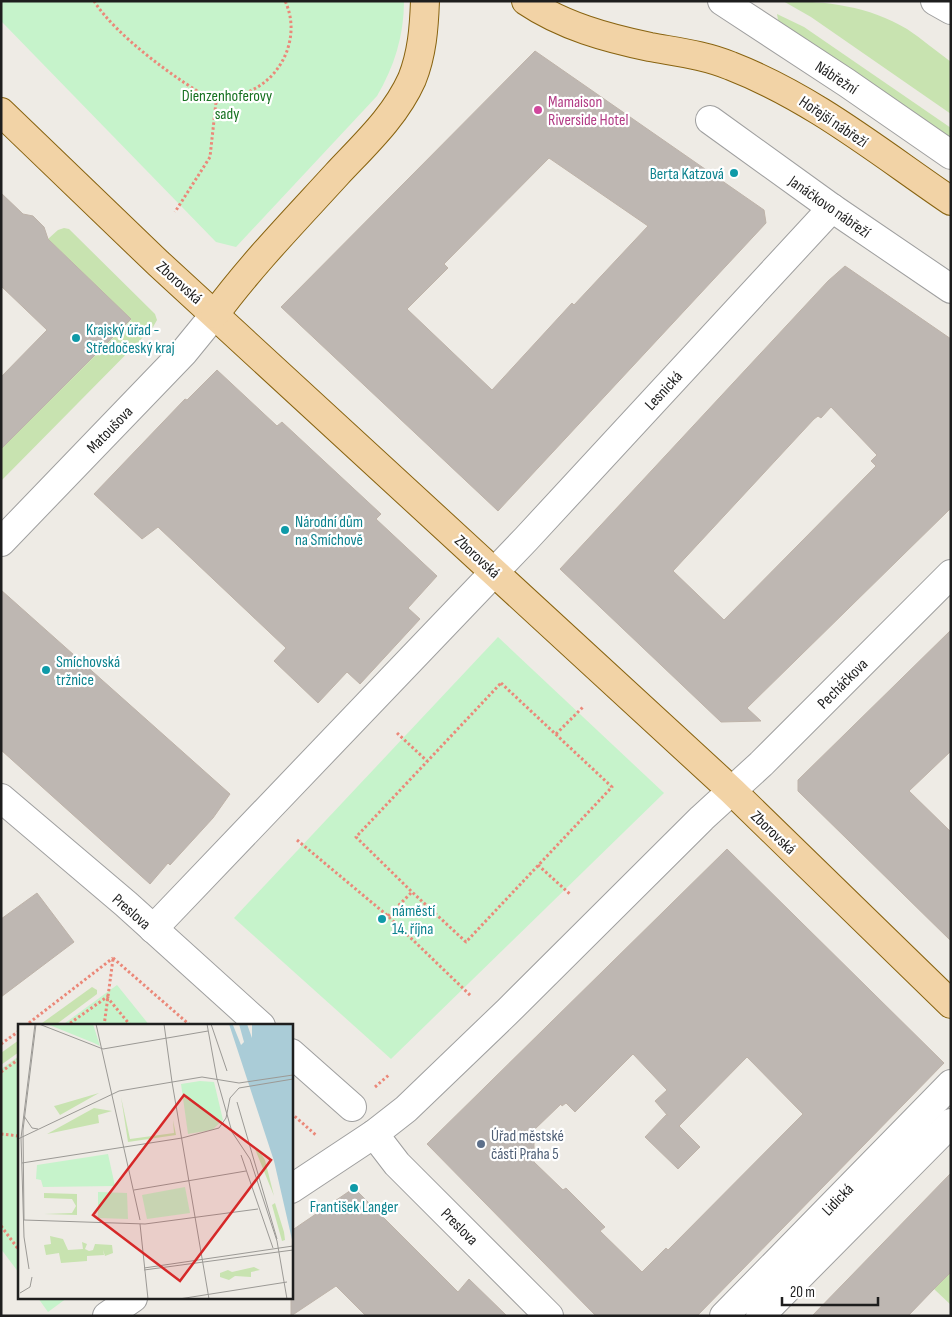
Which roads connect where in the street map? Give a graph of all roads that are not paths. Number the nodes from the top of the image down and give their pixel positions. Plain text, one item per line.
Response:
1 (425, 1) edge
2 (526, 1) edge
3 (935, 1) edge
4 (731, 4) edge
5 (951, 10) edge
6 (1, 112) edge
7 (710, 120) dead end
8 (951, 155) edge
9 (951, 201) edge
10 (832, 208) junction
11 (951, 289) edge
12 (215, 314) junction
13 (1, 542) edge
14 (494, 570) junction
15 (951, 574) edge
16 (732, 791) junction
17 (1, 798) edge
18 (154, 929) junction
19 (951, 1004) edge
20 (259, 1024) edge
21 (292, 1054) edge
22 (951, 1084) edge
23 (951, 1104) edge
24 (352, 1107) dead end
25 (951, 1123) edge
26 (374, 1134) junction
27 (951, 1142) edge
28 (292, 1188) edge
29 (130, 1300) edge
30 (107, 1316) edge
31 (549, 1316) edge
32 (724, 1316) edge
33 (740, 1316) edge
34 (760, 1316) edge
35 (778, 1316) edge

1 - 12 main road
2 - 9 main road, Hořejší nábřeží
3 - 5 street
4 - 8 street, Nábřežní
6 - 12 main road, Zborovská
7 - 10 street, Janáčkovo nábřeží
10 - 11 street, Janáčkovo nábřeží
10 - 14 street, Lesnická
12 - 13 street, Matoušova
12 - 14 main road, Zborovská
14 - 16 main road, Zborovská
14 - 18 street
15 - 16 street, Pecháčkova
16 - 19 main road, Zborovská
16 - 26 street
17 - 18 street, Preslova
18 - 20 street, Preslova
21 - 24 street
22 - 32 street, Lidická
23 - 33 street
25 - 34 street
26 - 28 street
26 - 31 street, Preslova
27 - 35 street
29 - 30 street

